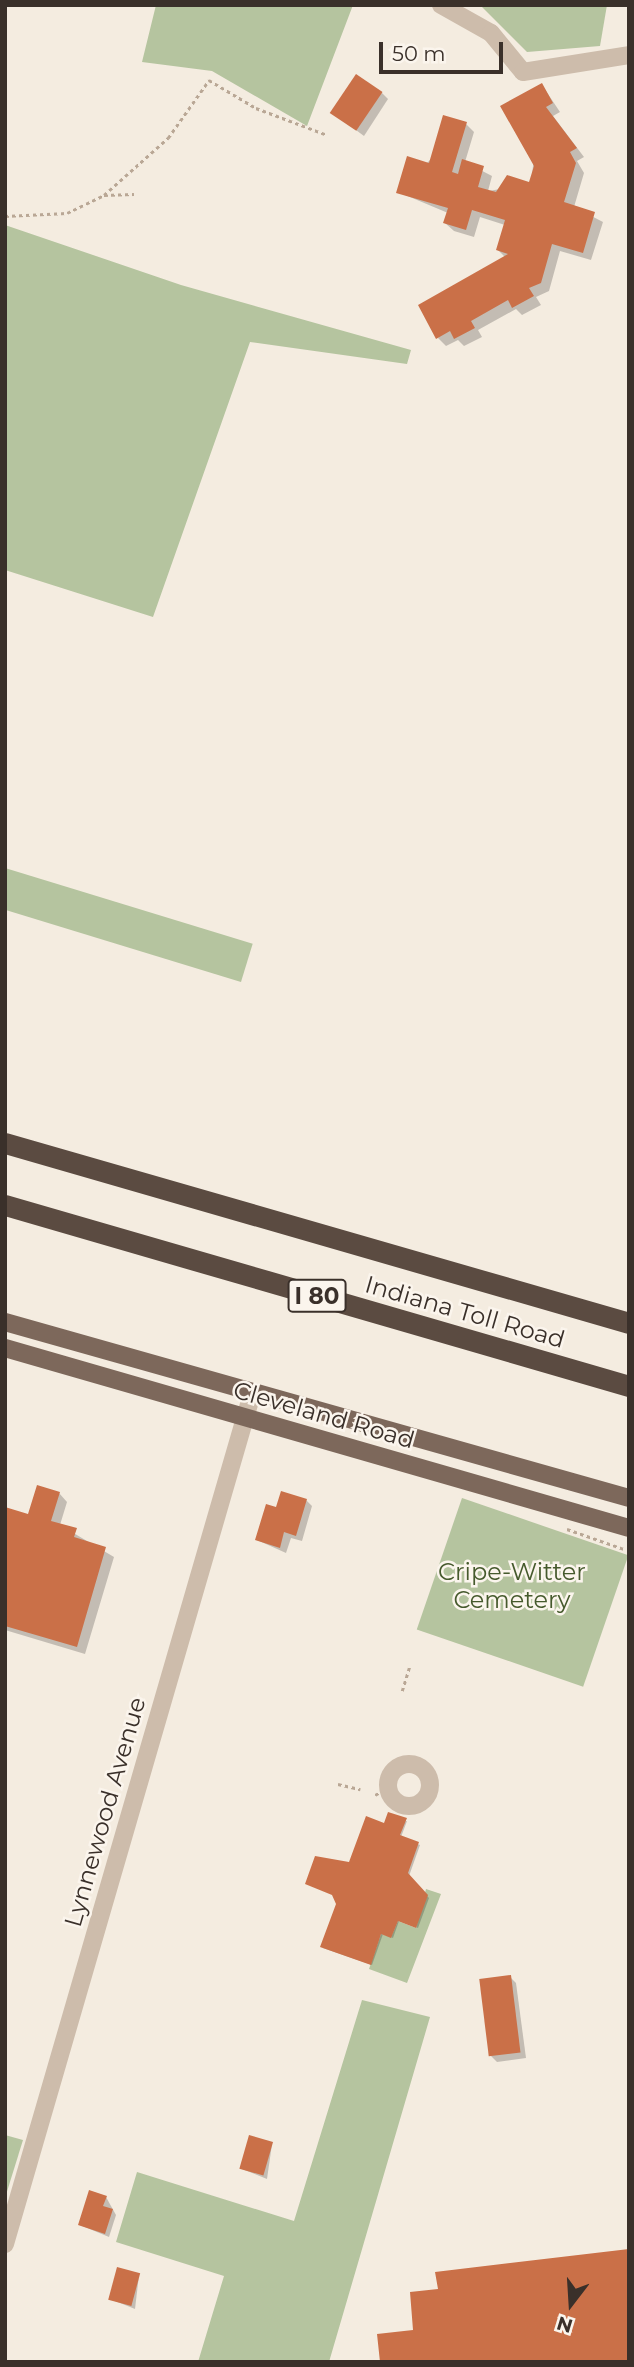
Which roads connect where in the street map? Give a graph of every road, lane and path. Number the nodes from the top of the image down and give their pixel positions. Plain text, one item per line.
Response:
1 (440, 5) edge
2 (629, 55) edge
3 (327, 135) dead end
4 (134, 194) dead end
5 (104, 195) junction
6 (5, 216) edge
7 (5, 1143) edge
8 (5, 1205) edge
9 (5, 1321) edge
10 (629, 1324) edge
11 (5, 1348) edge
12 (629, 1386) edge
13 (252, 1394) junction
14 (245, 1418) junction
15 (629, 1499) edge
16 (629, 1528) edge
17 (410, 1665) dead end
18 (402, 1691) dead end
19 (338, 1784) dead end
20 (360, 1789) dead end
21 (381, 1792) joint
22 (5, 2244) edge

1 - 2 street
3 - 5 path
4 - 5 path
5 - 6 path
7 - 10 highway, Indiana Toll Road / I 80
8 - 12 highway, Indiana Toll Road / I 80
9 - 13 main road, Cleveland Road
11 - 14 main road, Cleveland Road
13 - 14 street, Lynnewood Avenue
13 - 15 main road, Cleveland Road
14 - 16 main road, Cleveland Road
14 - 22 street, Lynnewood Avenue
17 - 18 path
19 - 20 path
21 - 21 street

